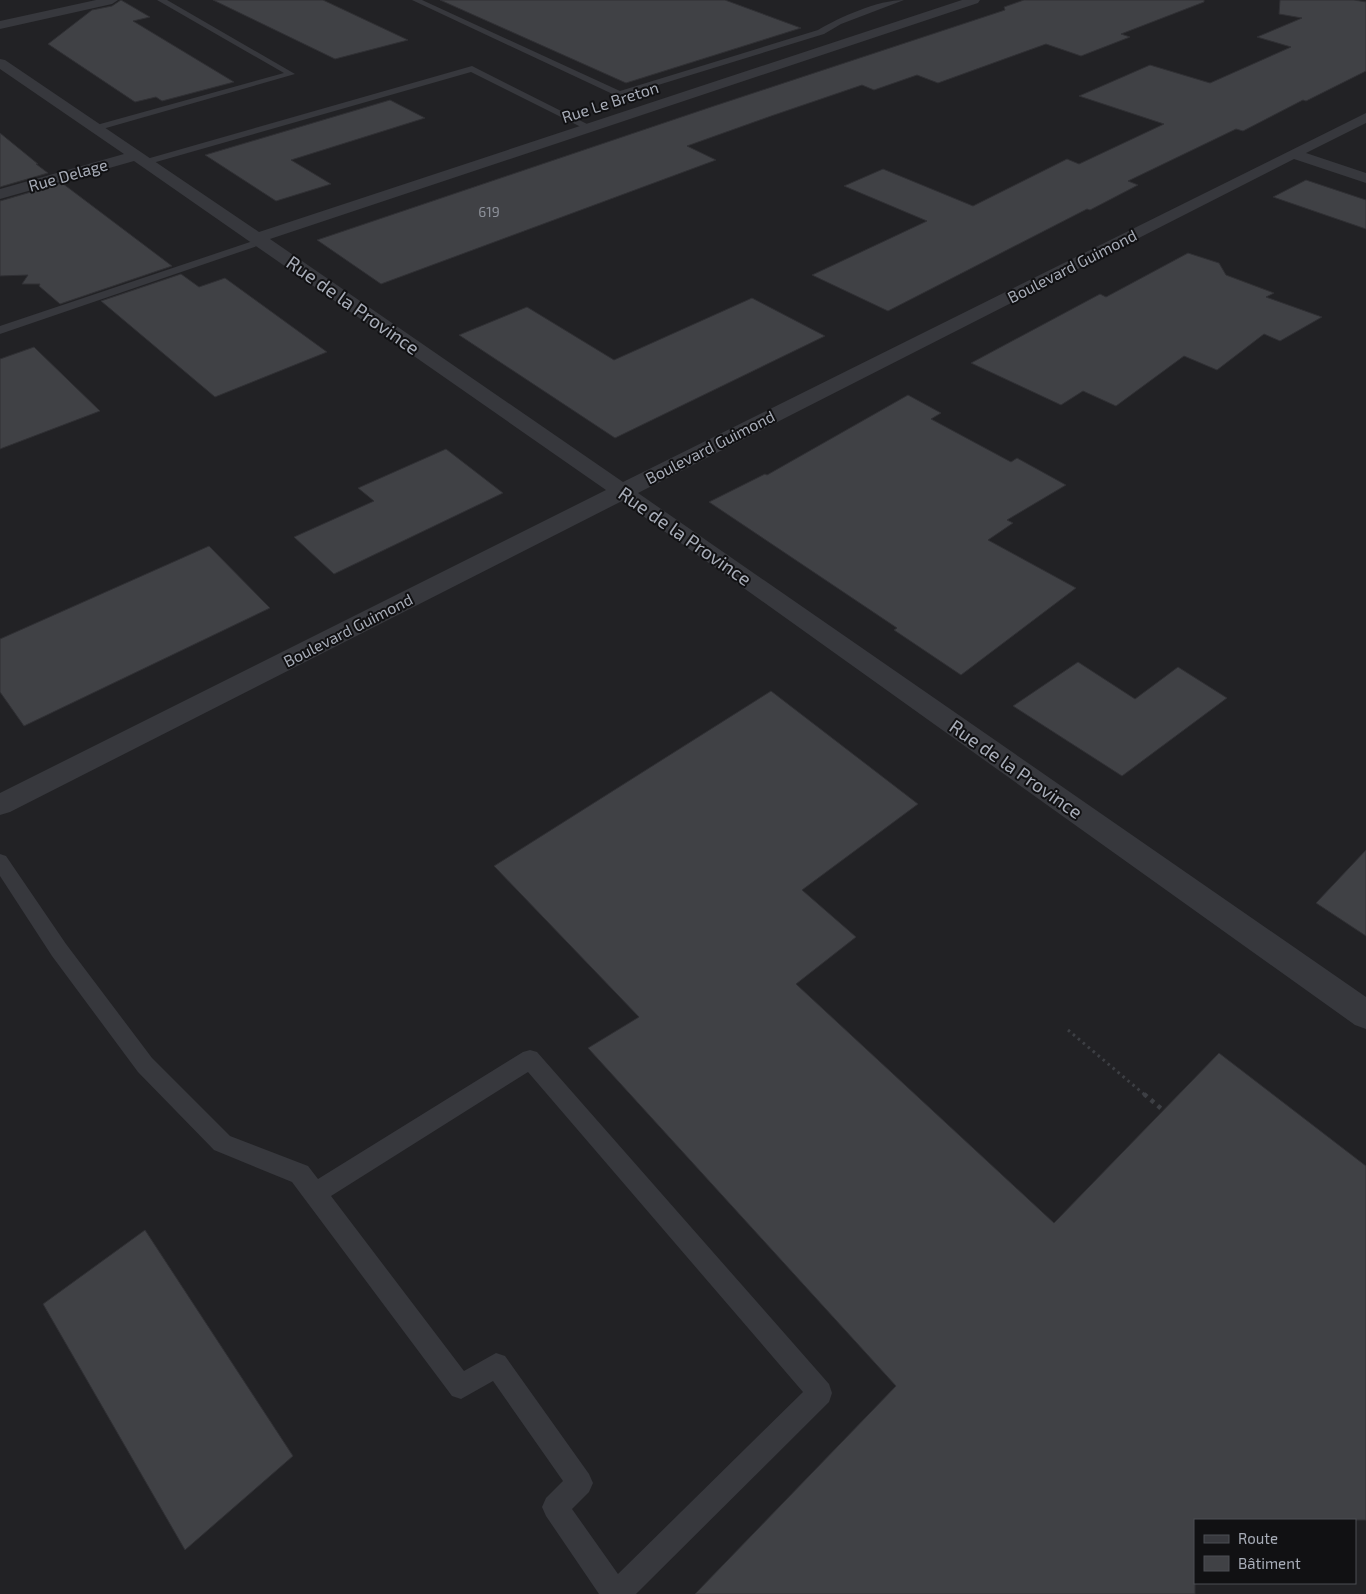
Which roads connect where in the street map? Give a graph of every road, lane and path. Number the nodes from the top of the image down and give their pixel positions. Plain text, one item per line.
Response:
1 (112, 0) edge
2 (161, 0) edge
3 (416, 0) edge
4 (900, 0) edge
5 (974, 0) edge
6 (0, 25) edge
7 (0, 63) edge
8 (1366, 116) edge
9 (96, 128) junction
10 (590, 128) junction
11 (1294, 154) junction
12 (141, 158) junction
13 (1366, 178) edge
14 (0, 194) edge
15 (259, 240) junction
16 (0, 330) edge
17 (622, 492) junction
18 (0, 805) edge
19 (0, 861) edge
20 (1366, 1015) edge
21 (1068, 1030) dead end
22 (1164, 1110) dead end
23 (314, 1194) junction
24 (616, 1594) edge

1 - 6 street
2 - 9 lane
3 - 4 lane
5 - 10 street, Rue Le Breton
7 - 9 street, Rue de la Province
8 - 11 street, Boulevard Guimond
9 - 12 street, Rue de la Province
10 - 12 lane
10 - 15 street, Rue Le Breton
11 - 13 street
11 - 17 street, Boulevard Guimond
12 - 14 street, Rue Delage
12 - 15 street, Rue de la Province
15 - 16 lane
15 - 17 street, Rue de la Province
17 - 18 street, Boulevard Guimond
17 - 20 street, Rue de la Province
19 - 23 lane
21 - 22 path
23 - 24 lane
23 - 24 lane

